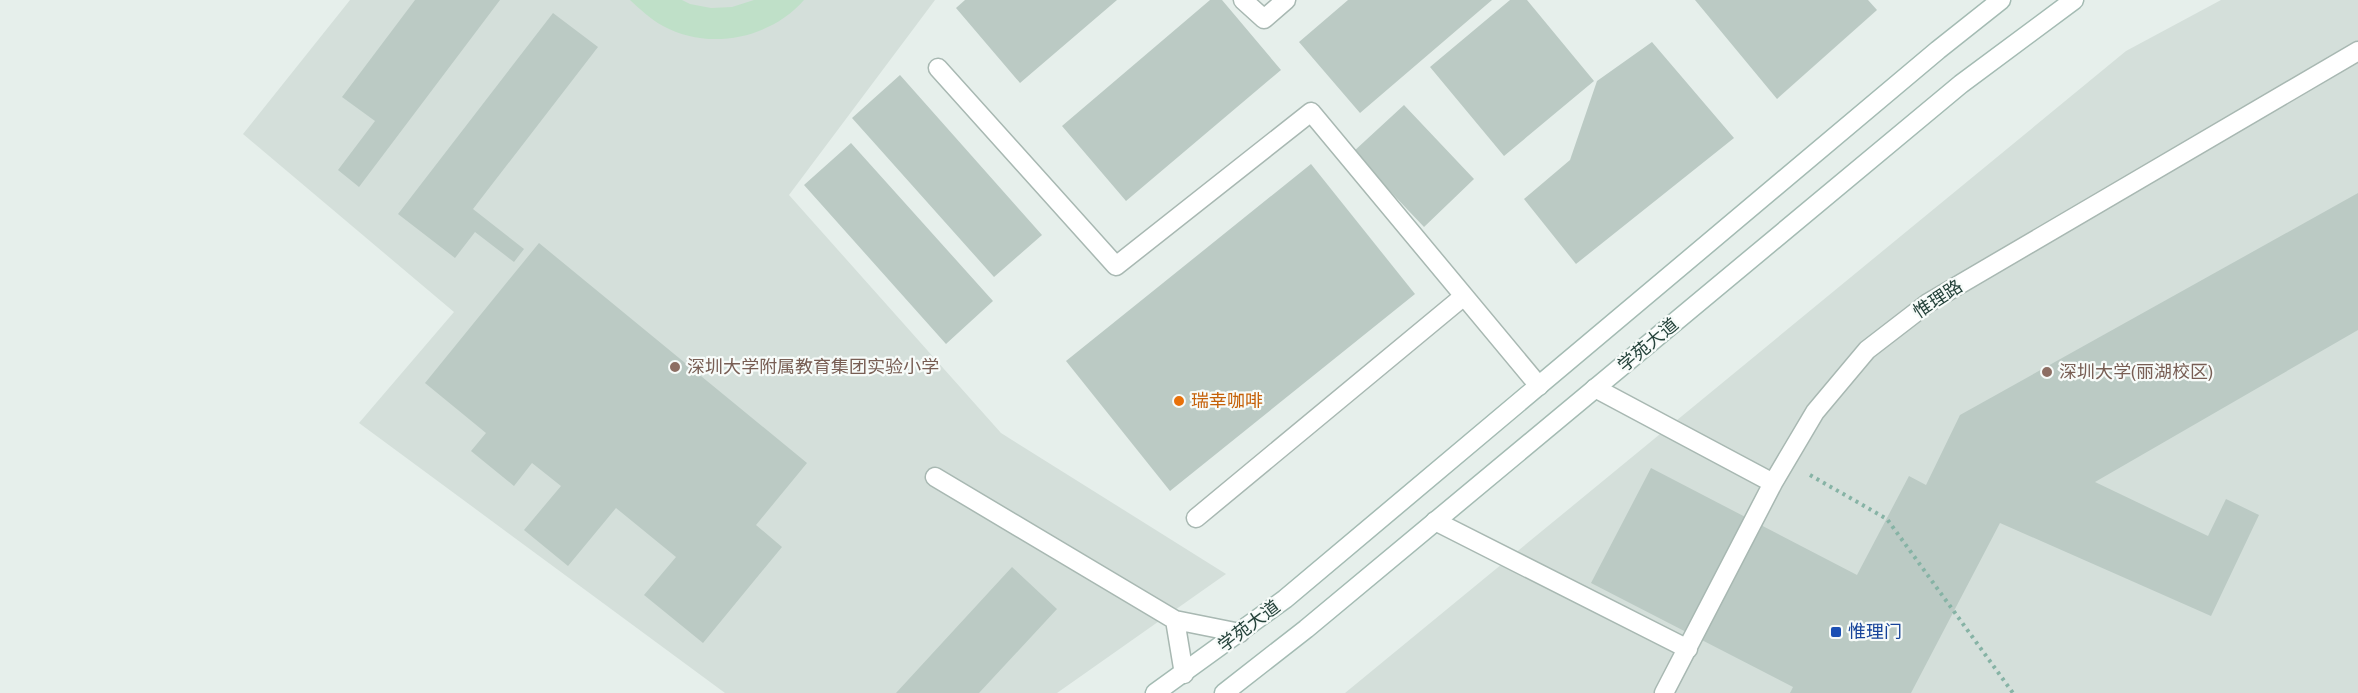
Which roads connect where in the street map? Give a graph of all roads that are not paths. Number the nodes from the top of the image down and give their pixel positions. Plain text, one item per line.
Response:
1 (1243, 0) edge
2 (1286, 0) edge
3 (2001, 0) edge
4 (2074, 0) edge
5 (2358, 51) edge
6 (938, 68) dead end
7 (1464, 296) junction
8 (1539, 386) junction
9 (1595, 388) junction
10 (935, 477) dead end
11 (1773, 483) junction
12 (1196, 518) dead end
13 (1435, 522) junction
14 (1175, 620) junction
15 (1240, 633) junction
16 (1688, 649) junction
17 (1184, 674) junction
18 (1155, 693) edge
19 (1224, 693) edge
20 (1664, 693) edge

1 - 2 main road
3 - 8 main road, 学苑大道
4 - 9 main road, 学苑大道
5 - 11 main road, 惟理路
6 - 7 main road
7 - 8 main road
7 - 12 main road
8 - 15 main road, 学苑大道
9 - 11 main road
9 - 13 main road, 学苑大道
10 - 14 main road
11 - 16 main road, 惟理路
13 - 16 main road
13 - 19 main road, 学苑大道
14 - 15 main road
14 - 17 main road
15 - 17 main road, 学苑大道
16 - 20 main road, 惟理路
17 - 18 main road, 学苑大道

